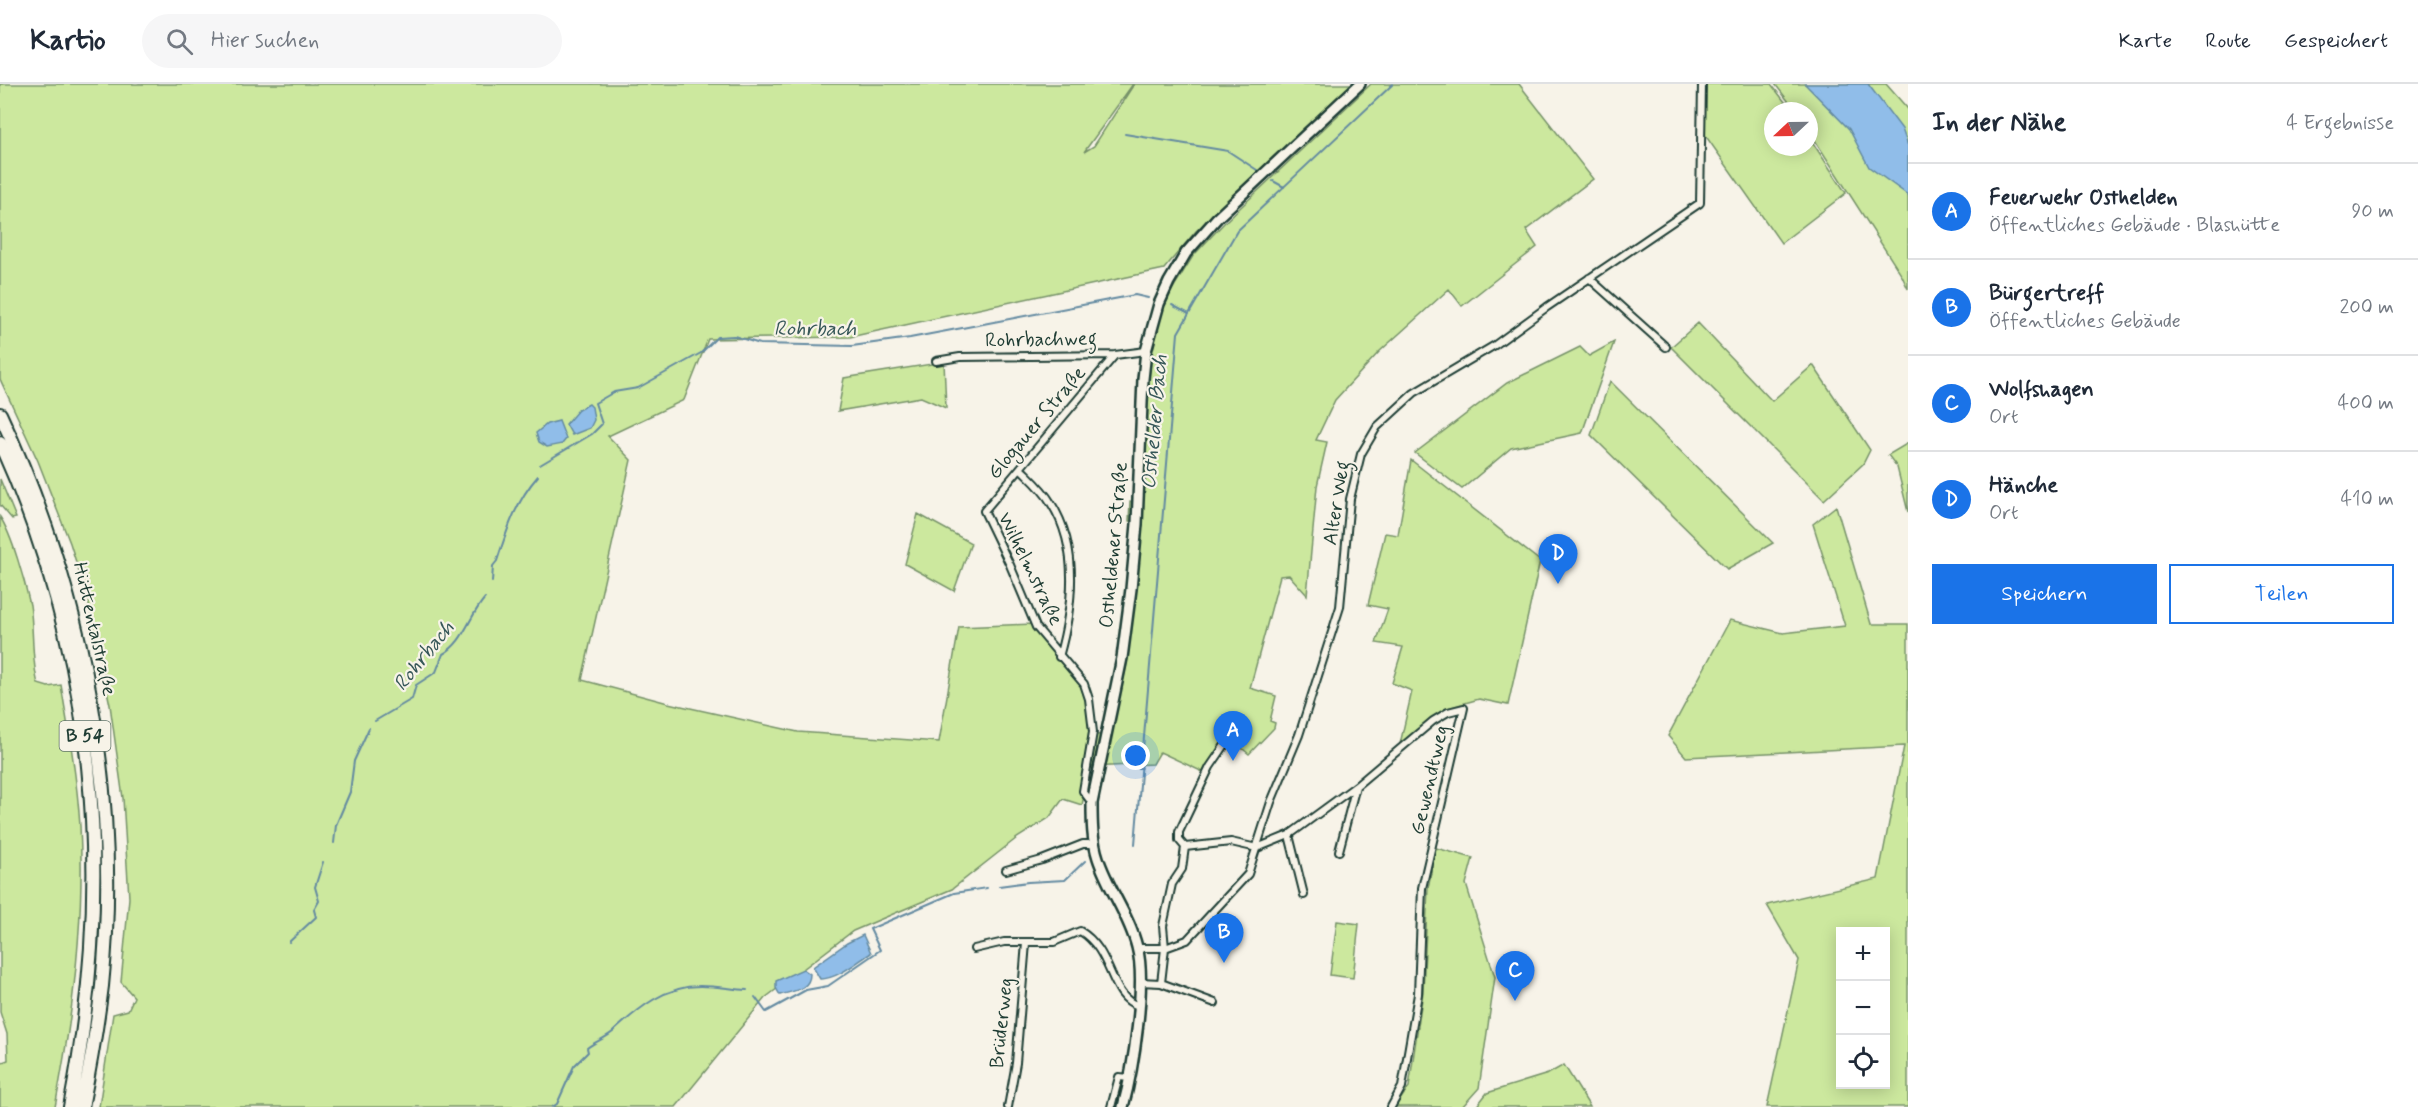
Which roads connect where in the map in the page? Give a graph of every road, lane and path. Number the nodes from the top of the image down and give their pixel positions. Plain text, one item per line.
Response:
1 (1360, 84) edge
2 (1702, 84) edge
3 (1589, 278) junction
4 (1666, 347) dead end
5 (1146, 351) junction
6 (1115, 355) junction
7 (936, 360) dead end
8 (0, 414) edge
9 (0, 443) edge
10 (1020, 468) junction
11 (984, 511) joint
12 (1059, 657) junction
13 (1227, 742) dead end
14 (1356, 786) junction
15 (1092, 803) junction
16 (1289, 835) junction
17 (1094, 844) junction
18 (1185, 847) junction
19 (1257, 848) junction
20 (1339, 850) dead end
21 (1006, 870) dead end
22 (1304, 895) dead end
23 (1026, 943) junction
24 (1138, 948) junction
25 (1165, 948) junction
26 (974, 949) dead end
27 (1140, 981) junction
28 (1161, 983) junction
29 (1215, 1003) dead end
30 (1139, 1006) junction
31 (89, 1042) junction
32 (1130, 1078) junction
33 (70, 1107) edge
34 (82, 1107) edge
35 (1008, 1107) edge
36 (1111, 1107) edge
37 (1123, 1107) edge
38 (1391, 1107) edge

1 - 5 main road, Ostheldener Straße
2 - 3 street, Alter Weg
3 - 4 street
3 - 19 street, Alter Weg
5 - 6 street, Rohrbachweg
5 - 15 main road, Ostheldener Straße
6 - 7 street, Rohrbachweg
6 - 10 street, Glogauer Straße
8 - 31 highway, Hüttentalstraße / B 54
9 - 31 highway, Hüttentalstraße / B 54
10 - 11 street, Glogauer Straße
10 - 12 street
11 - 12 street, Wilhelmstraße
12 - 15 street, Wilhelmstraße
13 - 18 street
14 - 16 street, Gewendtweg
14 - 20 street
14 - 38 street, Gewendtweg
15 - 17 main road, Ostheldener Straße
16 - 19 street, Gewendtweg
16 - 22 street
17 - 21 street
17 - 24 main road, Ostheldener Straße
18 - 19 street
18 - 25 street
19 - 25 street, Alter Weg
23 - 26 street
23 - 30 street
23 - 35 street, Brüderweg
24 - 25 street, Alter Weg
24 - 27 main road, Ostheldener Straße
25 - 28 street
27 - 28 street
27 - 30 main road, Ostheldener Straße
28 - 29 street
30 - 32 main road, Ostheldener Straße
31 - 33 highway, B 54
31 - 34 highway, B 54
32 - 36 street
32 - 37 main road, Ostheldener Straße

